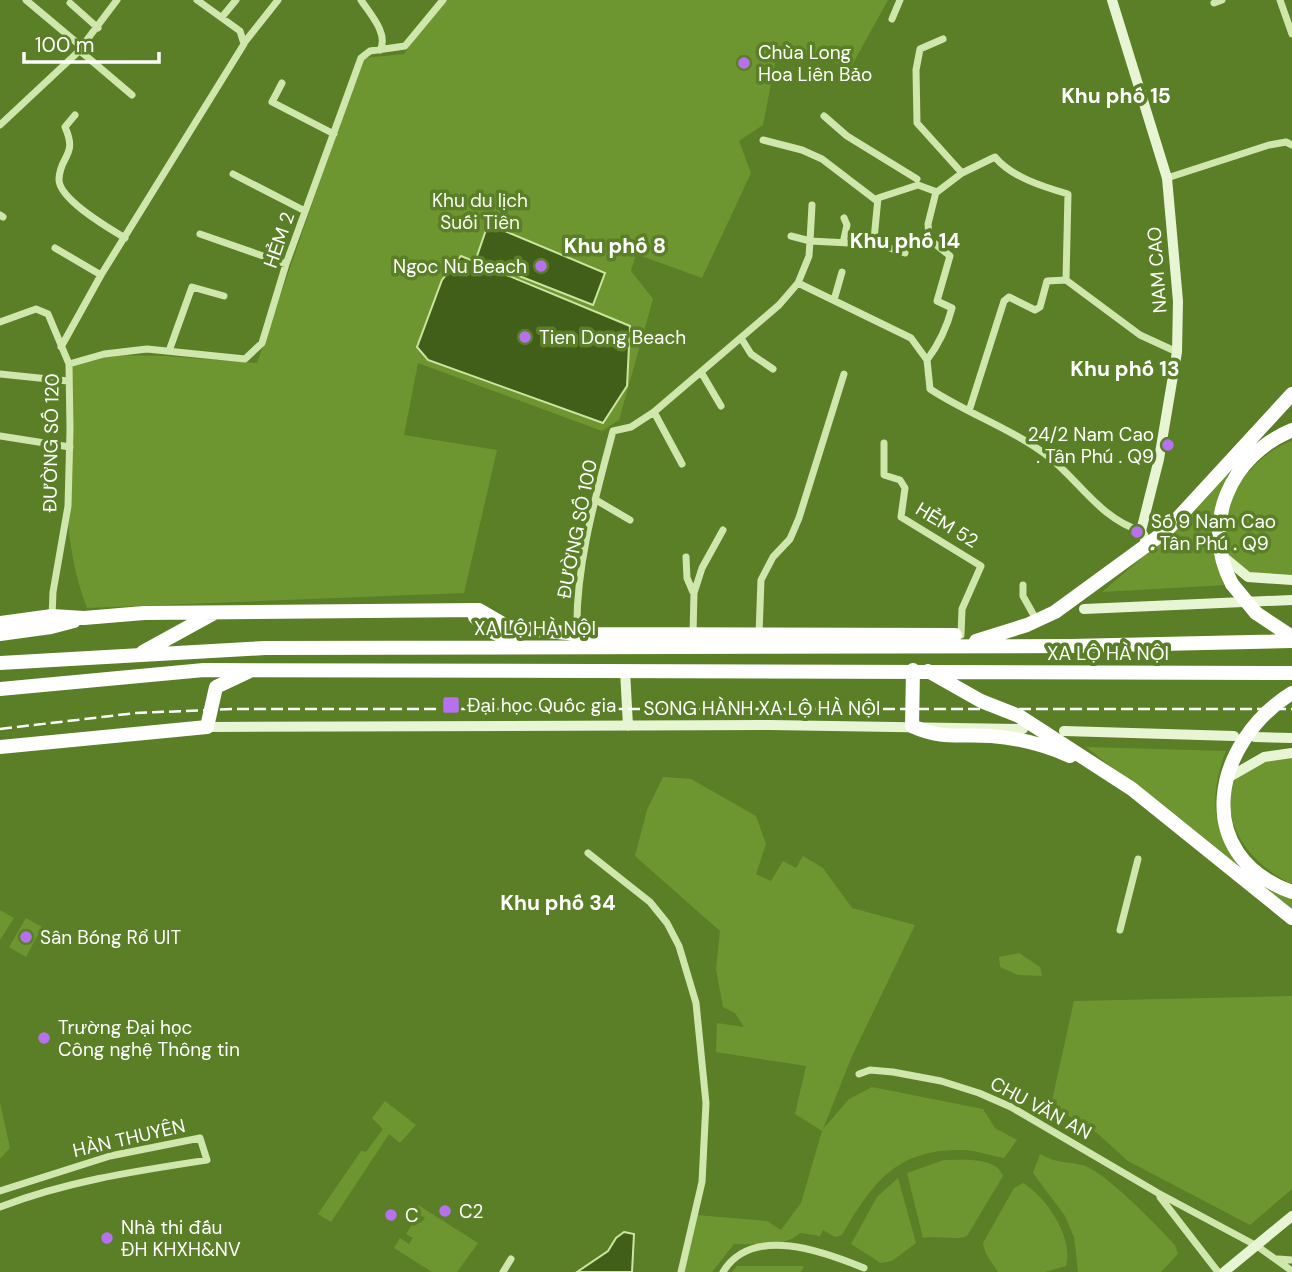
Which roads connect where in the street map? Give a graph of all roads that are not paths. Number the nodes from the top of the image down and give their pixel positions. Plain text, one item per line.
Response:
1 (26, 0) edge
2 (197, 0) edge
3 (236, 0) edge
4 (278, 0) edge
5 (361, 0) edge
6 (443, 0) edge
7 (900, 0) edge
8 (1112, 0) edge
9 (1280, 0) edge
10 (113, 2) edge
11 (69, 3) dead end
12 (222, 17) junction
13 (892, 19) dead end
14 (98, 28) junction
15 (1292, 34) edge
16 (943, 39) dead end
17 (244, 44) junction
18 (80, 49) junction
19 (380, 50) junction
20 (282, 83) dead end
21 (132, 95) dead end
22 (75, 115) dead end
23 (824, 116) dead end
24 (1, 123) edge
25 (334, 134) junction
26 (763, 140) dead end
27 (1290, 141) edge
28 (961, 173) junction
29 (233, 174) dead end
30 (1167, 178) junction
31 (917, 182) junction
32 (936, 192) junction
33 (877, 201) junction
34 (812, 205) dead end
35 (305, 211) junction
36 (844, 218) dead end
37 (200, 234) dead end
38 (791, 236) dead end
39 (125, 238) junction
40 (810, 241) junction
41 (871, 242) junction
42 (843, 243) junction
43 (55, 248) dead end
44 (905, 253) dead end
45 (286, 264) junction
46 (842, 272) dead end
47 (101, 275) junction
48 (1066, 280) junction
49 (798, 283) junction
50 (224, 296) dead end
51 (834, 300) junction
52 (0, 322) edge
53 (741, 338) junction
54 (61, 347) junction
55 (169, 351) junction
56 (1177, 352) junction
57 (928, 360) junction
58 (69, 364) junction
59 (773, 369) dead end
60 (701, 372) junction
61 (0, 374) edge
62 (844, 374) dead end
63 (68, 381) junction
64 (1292, 386) edge
65 (1292, 394) edge
66 (721, 406) dead end
67 (969, 411) junction
68 (654, 412) junction
69 (1292, 430) edge
70 (0, 436) edge
71 (884, 443) dead end
72 (70, 447) junction
73 (682, 464) dead end
74 (596, 500) junction
75 (630, 520) dead end
76 (723, 530) dead end
77 (1144, 537) junction
78 (1219, 547) junction
79 (686, 557) dead end
80 (1292, 580) edge
81 (1023, 585) dead end
82 (694, 593) junction
83 (1292, 600) edge
84 (1084, 609) dead end
85 (466, 610) junction
86 (216, 612) junction
87 (1038, 621) junction
88 (52, 622) junction
89 (0, 623) edge
90 (0, 634) edge
91 (759, 634) junction
92 (693, 635) junction
93 (834, 635) junction
94 (993, 636) junction
95 (1292, 639) edge
96 (577, 640) junction
97 (961, 640) junction
98 (859, 645) junction
99 (532, 646) junction
100 (1071, 646) junction
101 (139, 654) junction
102 (0, 656) edge
103 (19, 662) junction
104 (0, 663) edge
105 (252, 670) junction
106 (625, 670) junction
107 (920, 670) junction
108 (1292, 673) edge
109 (25, 687) junction
110 (0, 689) edge
111 (1292, 693) edge
112 (0, 698) edge
113 (628, 726) junction
114 (912, 726) junction
115 (207, 727) junction
116 (1023, 729) dead end
117 (1064, 731) dead end
118 (1234, 736) dead end
119 (1255, 737) dead end
120 (1292, 738) edge
121 (0, 747) edge
122 (1292, 753) edge
123 (1097, 766) junction
124 (1224, 780) junction
125 (1147, 801) junction
126 (588, 853) dead end
127 (1138, 859) dead end
128 (1292, 892) edge
129 (1292, 918) edge
130 (1292, 927) edge
131 (1120, 930) dead end
132 (859, 1074) dead end
133 (39, 1177) junction
134 (23, 1182) junction
135 (44, 1190) junction
136 (0, 1191) edge
137 (1158, 1193) junction
138 (29, 1196) junction
139 (0, 1207) edge
140 (1292, 1216) edge
141 (1257, 1246) junction
142 (511, 1259) dead end
143 (1278, 1259) junction
144 (1292, 1260) edge
145 (864, 1268) dead end
146 (724, 1271) edge
147 (1292, 1271) edge
148 (503, 1272) edge
149 (681, 1272) edge
150 (1218, 1272) edge
151 (1224, 1272) edge

1 - 18 street
2 - 12 street
3 - 12 street
4 - 17 street
5 - 19 street
6 - 19 street, HẺM 2
7 - 13 street
8 - 30 main road, NAM CAO
9 - 15 street
10 - 14 street
11 - 14 street
12 - 17 street
14 - 18 street
16 - 28 street
17 - 39 street
18 - 21 street
18 - 24 street
19 - 25 street, HẺM 2
20 - 25 street
22 - 39 street
23 - 31 street
25 - 35 street, HẺM 2
26 - 33 street
27 - 30 street
28 - 32 street
28 - 48 street
29 - 35 street
30 - 56 main road, NAM CAO
31 - 32 street
31 - 33 street
32 - 57 street
33 - 41 street
34 - 40 street
35 - 45 street, HẺM 2
36 - 42 street
37 - 45 street
38 - 40 street
39 - 47 street
40 - 42 street
40 - 49 street
41 - 42 street
41 - 44 street
43 - 47 street
45 - 55 street, HẺM 2
46 - 51 street
47 - 54 street
48 - 56 street
48 - 67 street
49 - 51 street
49 - 53 street
50 - 55 street
51 - 57 street
52 - 54 street, ĐƯỜNG SỐ 120
53 - 59 street
53 - 60 street
54 - 58 street, ĐƯỜNG SỐ 120
55 - 58 street, HẺM 2
56 - 77 main road, NAM CAO
57 - 67 street
58 - 63 street, ĐƯỜNG SỐ 120
60 - 66 street
60 - 68 street
61 - 63 street
62 - 91 street
63 - 72 street, ĐƯỜNG SỐ 120
64 - 77 highway
65 - 77 highway
67 - 77 street
68 - 73 street
68 - 74 street, ĐƯỜNG SỐ 100
69 - 78 highway
70 - 72 street
71 - 97 street, HẺM 52
72 - 88 street, ĐƯỜNG SỐ 120
74 - 75 street
74 - 96 street, ĐƯỜNG SỐ 100
76 - 82 street
77 - 87 highway
78 - 80 main road
78 - 95 highway, bridge
79 - 82 street
81 - 87 street
82 - 92 street
83 - 84 main road
85 - 86 highway, XA LỘ HÀ NỘI
85 - 96 highway, XA LỘ HÀ NỘI
85 - 99 highway
86 - 88 highway, XA LỘ HÀ NỘI
86 - 101 highway
87 - 94 highway
88 - 89 highway, XA LỘ HÀ NỘI
88 - 90 highway, XA LỘ HÀ NỘI
91 - 92 highway, XA LỘ HÀ NỘI
91 - 93 highway, XA LỘ HÀ NỘI
92 - 96 highway, XA LỘ HÀ NỘI
93 - 97 highway, XA LỘ HÀ NỘI
93 - 98 highway
94 - 97 highway
94 - 100 highway, XA LỘ HÀ NỘI
95 - 100 highway, XA LỘ HÀ NỘI
96 - 98 highway, XA LỘ HÀ NỘI
96 - 99 highway, XA LỘ HÀ NỘI
97 - 98 highway, XA LỘ HÀ NỘI
97 - 100 highway, XA LỘ HÀ NỘI
99 - 101 highway, XA LỘ HÀ NỘI
101 - 103 highway, XA LỘ HÀ NỘI
102 - 103 highway
103 - 104 highway, XA LỘ HÀ NỘI
105 - 106 highway, XA LỘ HÀ NỘI
105 - 109 highway, XA LỘ HÀ NỘI
105 - 115 highway, XA LỘ HÀ NỘI
106 - 107 highway, XA LỘ HÀ NỘI
106 - 113 main road
107 - 108 highway, XA LỘ HÀ NỘI
107 - 114 highway
107 - 123 highway
109 - 110 highway, XA LỘ HÀ NỘI
109 - 112 highway
111 - 124 highway
113 - 114 main road, SONG HÀNH XA LỘ HÀ NỘI
113 - 115 main road, SONG HÀNH XA LỘ HÀ NỘI
114 - 116 main road, SONG HÀNH XA LỘ HÀ NỘI
114 - 123 highway
115 - 121 highway
117 - 118 main road
119 - 120 main road
122 - 124 main road
123 - 125 highway
124 - 128 highway
125 - 129 highway
125 - 130 highway
126 - 149 street
127 - 131 street
132 - 137 street, CHU VĂN AN
133 - 134 street, HÀN THUYÊN
133 - 135 street
133 - 135 street, HÀN THUYÊN
134 - 136 street, HÀN THUYÊN
134 - 138 street
135 - 138 street, HÀN THUYÊN
137 - 141 street, CHU VĂN AN
137 - 150 street, CHU VĂN AN
138 - 139 street, HÀN THUYÊN
140 - 141 main road
141 - 143 street, CHU VĂN AN
141 - 151 main road
142 - 148 street
143 - 144 street, CHU VĂN AN
143 - 147 street, CHU VĂN AN
145 - 146 street

